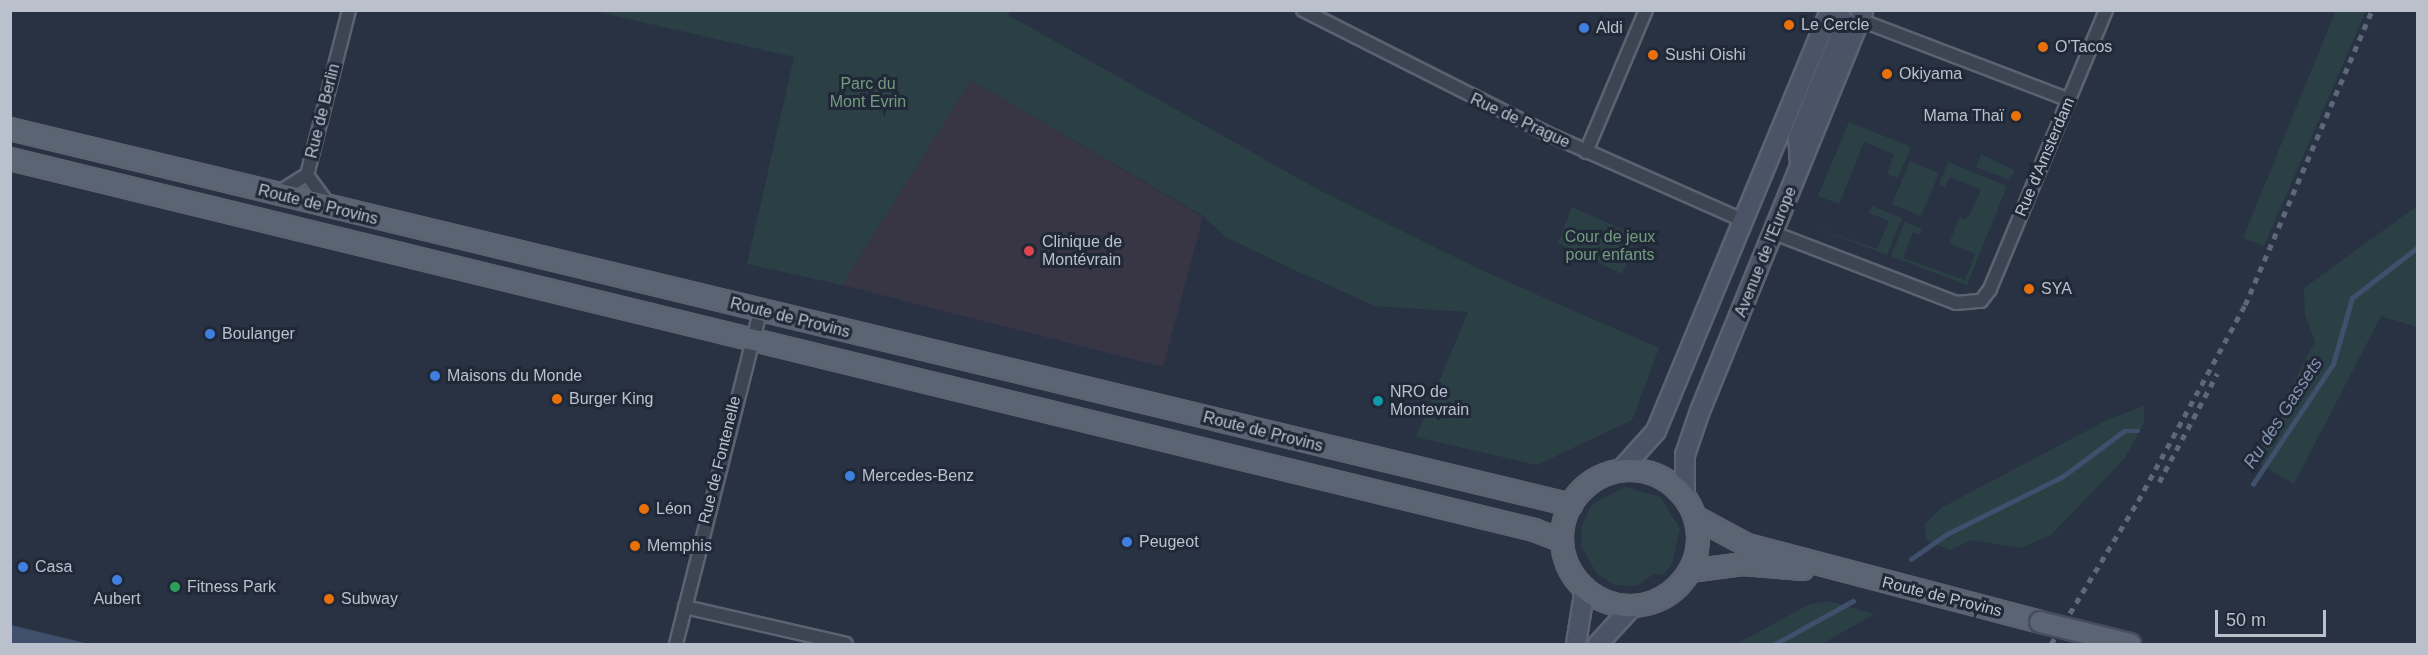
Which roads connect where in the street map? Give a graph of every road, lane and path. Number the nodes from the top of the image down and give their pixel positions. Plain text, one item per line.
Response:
1 (349, 10) edge
2 (1303, 10) edge
3 (1646, 10) edge
4 (1830, 10) edge
5 (2106, 10) edge
6 (1849, 13) edge
7 (2069, 100) junction
8 (10, 129) edge
9 (1587, 152) junction
10 (10, 159) edge
11 (1800, 168) junction
12 (307, 175) junction
13 (275, 195) junction
14 (336, 210) junction
15 (1742, 220) junction
16 (1782, 237) junction
17 (760, 311) junction
18 (750, 339) junction
19 (1621, 470) junction
20 (1685, 496) junction
21 (1571, 505) junction
22 (1695, 518) junction
23 (1562, 541) junction
24 (1690, 571) junction
25 (1845, 573) junction
26 (1585, 588) junction
27 (1633, 606) junction
28 (685, 607) junction
29 (2130, 644) edge
30 (676, 645) edge
31 (846, 645) edge
32 (1576, 645) edge
33 (1598, 645) edge

1 - 12 street, Rue de Berlin
2 - 9 street, Rue de Prague
3 - 9 street
4 - 15 main road, Avenue de l'Europe
5 - 7 street, Rue d'Amsterdam
6 - 7 street
6 - 11 main road, Avenue de l'Europe
6 - 11 main road
7 - 16 street, Rue d'Amsterdam
8 - 13 main road, Route de Provins
9 - 15 street, Rue de Prague
10 - 18 main road, Route de Provins
11 - 16 main road, Avenue de l'Europe
12 - 13 street, Rue de Berlin
12 - 14 street
13 - 14 main road, Route de Provins
14 - 17 main road, Route de Provins
15 - 19 main road, Avenue de l'Europe
16 - 20 main road, Avenue de l'Europe
17 - 18 street, Rue de Fontenelle
17 - 21 main road, Route de Provins
18 - 23 main road, Route de Provins
18 - 28 street, Rue de Fontenelle
19 - 20 main road
19 - 21 main road
20 - 22 main road
21 - 23 main road
22 - 24 main road
22 - 25 main road, Route de Provins
23 - 26 main road
24 - 25 main road, Route de Provins
24 - 27 main road
25 - 29 main road, Route de Provins, bridge
26 - 27 main road
26 - 32 main road
27 - 33 main road
28 - 30 street, Rue de Fontenelle
28 - 31 street

